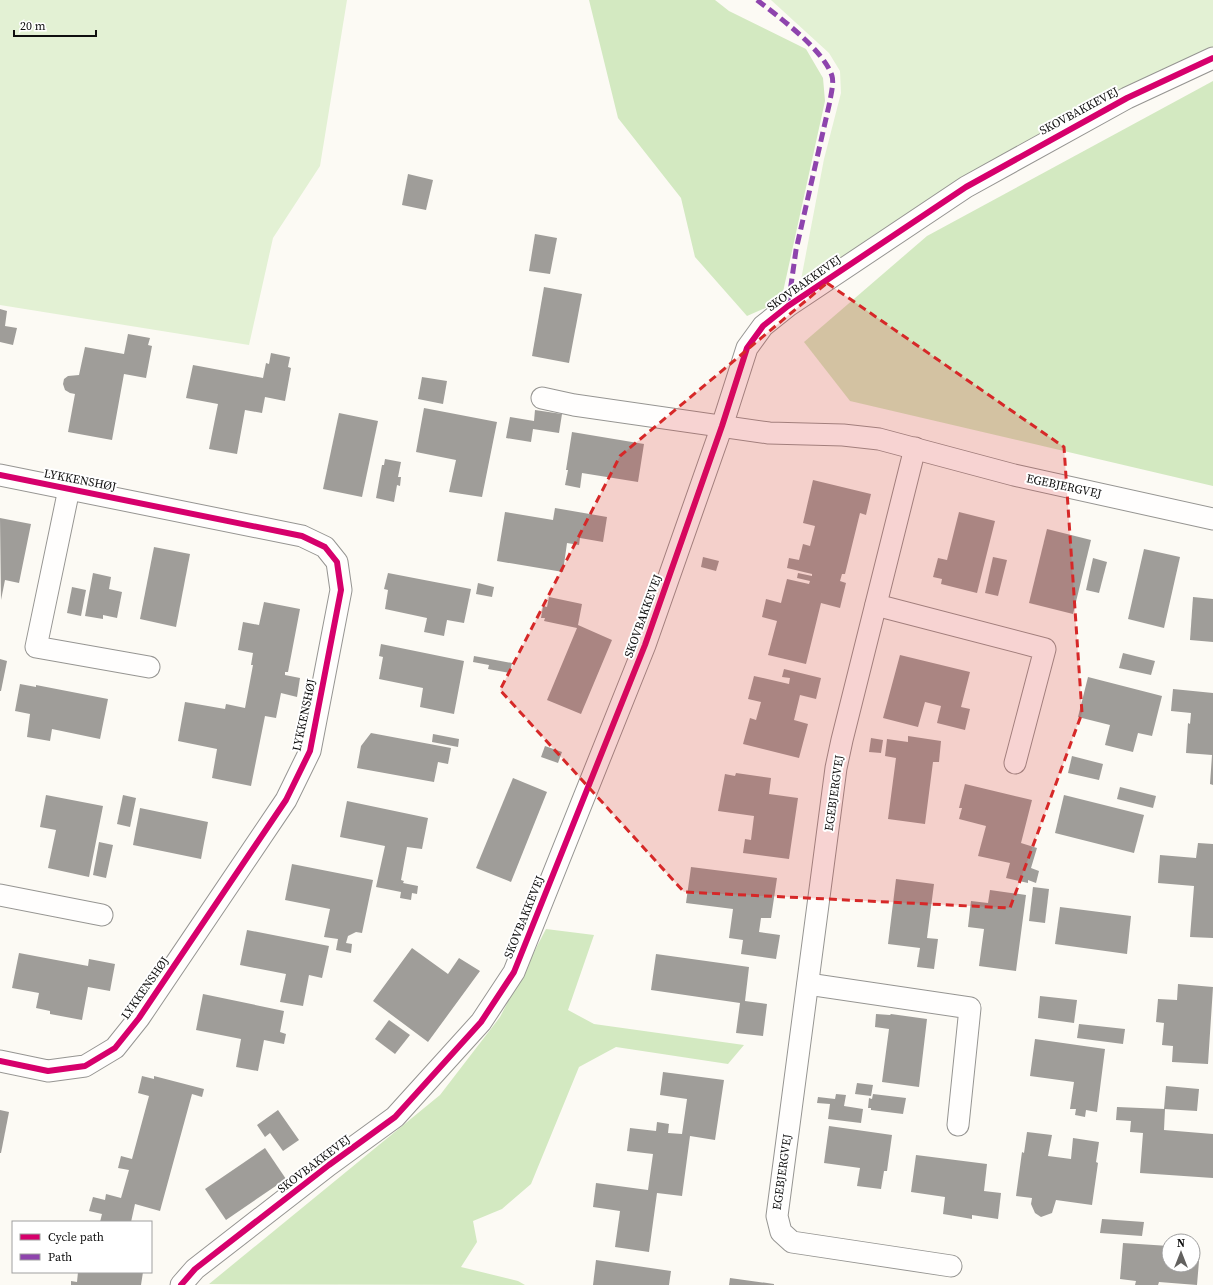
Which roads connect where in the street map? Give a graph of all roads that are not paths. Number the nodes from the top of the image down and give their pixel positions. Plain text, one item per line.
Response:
1 (1213, 58) edge
2 (542, 398) dead end
3 (722, 426) junction
4 (915, 448) junction
5 (0, 475) edge
6 (69, 489) junction
7 (1213, 519) edge
8 (876, 605) junction
9 (149, 667) dead end
10 (1015, 762) dead end
11 (0, 895) edge
12 (102, 915) dead end
13 (808, 984) junction
14 (0, 1061) edge
15 (958, 1125) dead end
16 (951, 1266) dead end
17 (181, 1285) edge

1 - 3 street, SKOVBAKKEVEJ
2 - 3 street
3 - 4 street, EGEBJERGVEJ
3 - 17 street, SKOVBAKKEVEJ
4 - 7 street, EGEBJERGVEJ
4 - 8 street, EGEBJERGVEJ
5 - 6 street, LYKKENSHØJ
6 - 9 street, LYKKENSHØJ
6 - 14 street, LYKKENSHØJ
8 - 10 street
8 - 13 street, EGEBJERGVEJ
11 - 12 street
13 - 15 street
13 - 16 street, EGEBJERGVEJ

